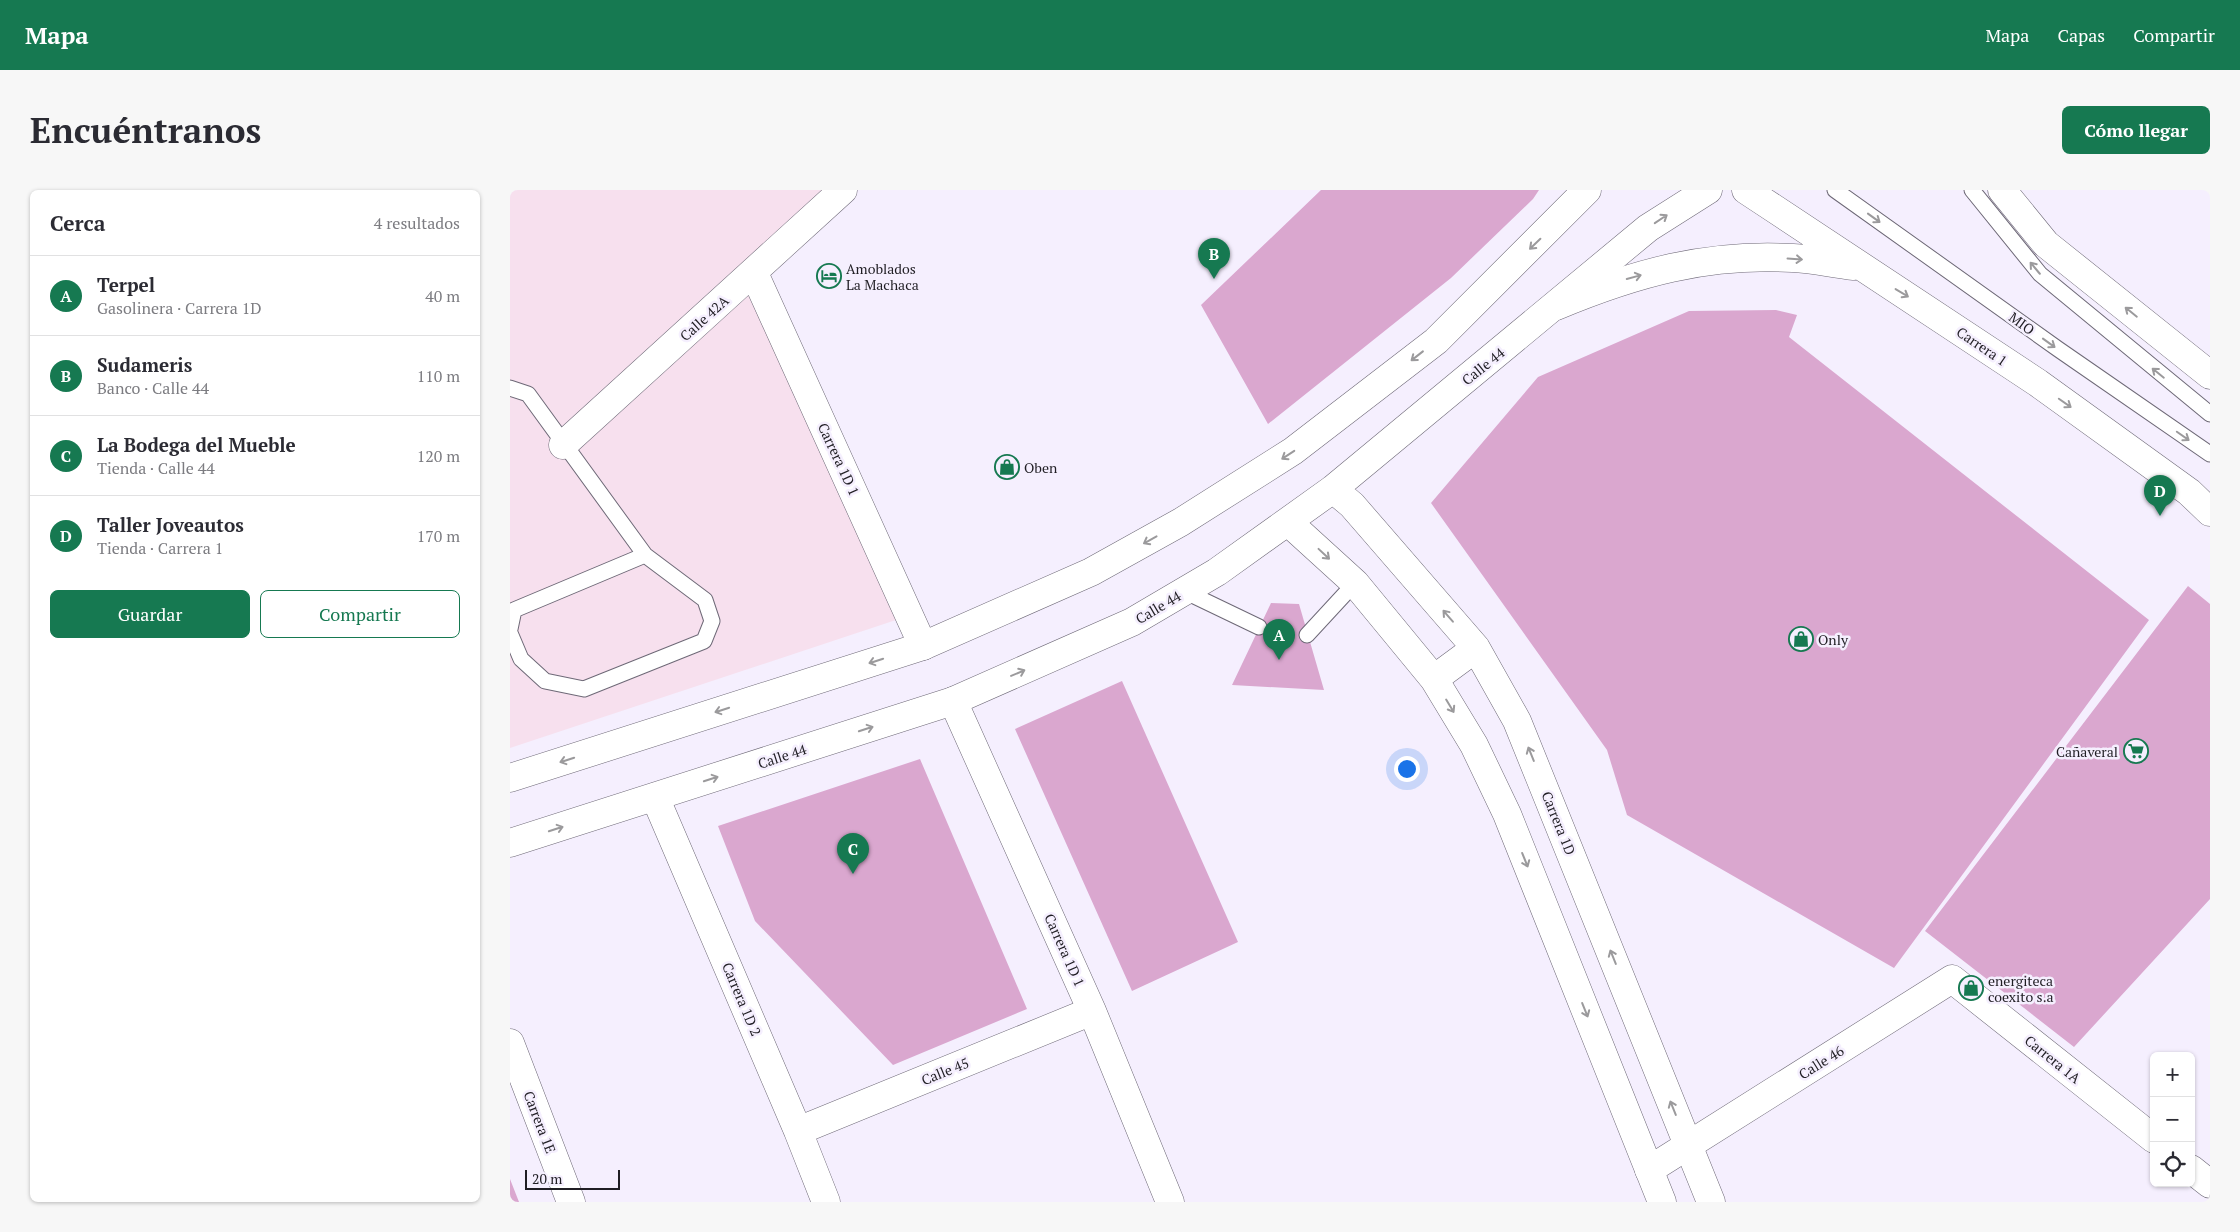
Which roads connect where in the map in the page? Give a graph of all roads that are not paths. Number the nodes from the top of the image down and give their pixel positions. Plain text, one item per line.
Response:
1 (843, 190) edge
2 (1587, 190) edge
3 (1708, 190) edge
4 (1746, 190) edge
5 (1835, 190) edge
6 (1972, 190) edge
7 (2002, 190) edge
8 (2015, 190) edge
9 (2046, 244) junction
10 (1860, 267) junction
11 (754, 273) junction
12 (1556, 306) junction
13 (2210, 375) edge
14 (510, 388) edge
15 (2210, 414) edge
16 (563, 445) junction
17 (2210, 454) edge
18 (1333, 489) junction
19 (2210, 512) edge
20 (1288, 522) junction
21 (645, 555) junction
22 (1356, 583) junction
23 (1184, 591) junction
24 (1259, 627) dead end
25 (510, 629) edge
26 (510, 633) edge
27 (1307, 636) dead end
28 (923, 646) junction
29 (1476, 648) junction
30 (1434, 679) junction
31 (953, 701) junction
32 (510, 778) edge
33 (655, 797) junction
34 (510, 843) edge
35 (1952, 979) joint
36 (1092, 1011) junction
37 (510, 1043) edge
38 (798, 1131) junction
39 (2150, 1136) edge
40 (1689, 1146) junction
41 (1650, 1170) junction
42 (2195, 1172) edge
43 (2210, 1184) edge
44 (571, 1202) edge
45 (826, 1202) edge
46 (1170, 1202) edge
47 (1662, 1202) edge
48 (1710, 1202) edge

1 - 11 street, Calle 42A
2 -> 28 street
12 -> 3 street, Calle 44
4 - 10 street, Carrera 1
5 -> 17 lane, MIO
15 -> 6 lane
7 - 9 street
8 - 9 street
13 -> 9 street
12 -> 10 street
10 -> 19 street, Carrera 1
11 - 16 street, Calle 42A
11 - 28 street, Carrera 1D 1
12 - 18 street, Calle 44
14 - 16 lane
16 - 21 lane
18 - 20 street, Calle 44
29 -> 18 street, Carrera 1D
20 -> 22 street
20 - 23 street, Calle 44
21 - 25 lane
21 - 26 lane
22 - 27 lane
22 - 30 street
23 - 24 lane
31 -> 23 street, Calle 44
28 -> 32 street
29 - 30 street
40 -> 29 street, Carrera 1D
30 -> 41 street
33 -> 31 street, Calle 44
31 - 36 street, Carrera 1D 1
34 -> 33 street, Calle 44
33 - 38 street, Carrera 1D 2
35 - 39 street, Carrera 1A
35 - 40 street, Calle 46
36 - 38 street, Calle 45
36 - 46 street, Carrera 1D 1
37 - 44 street, Carrera 1E
38 - 45 street, Carrera 1D 2
40 - 41 street, Calle 46
40 - 48 street, Carrera 1D
41 - 47 street
42 - 43 street

